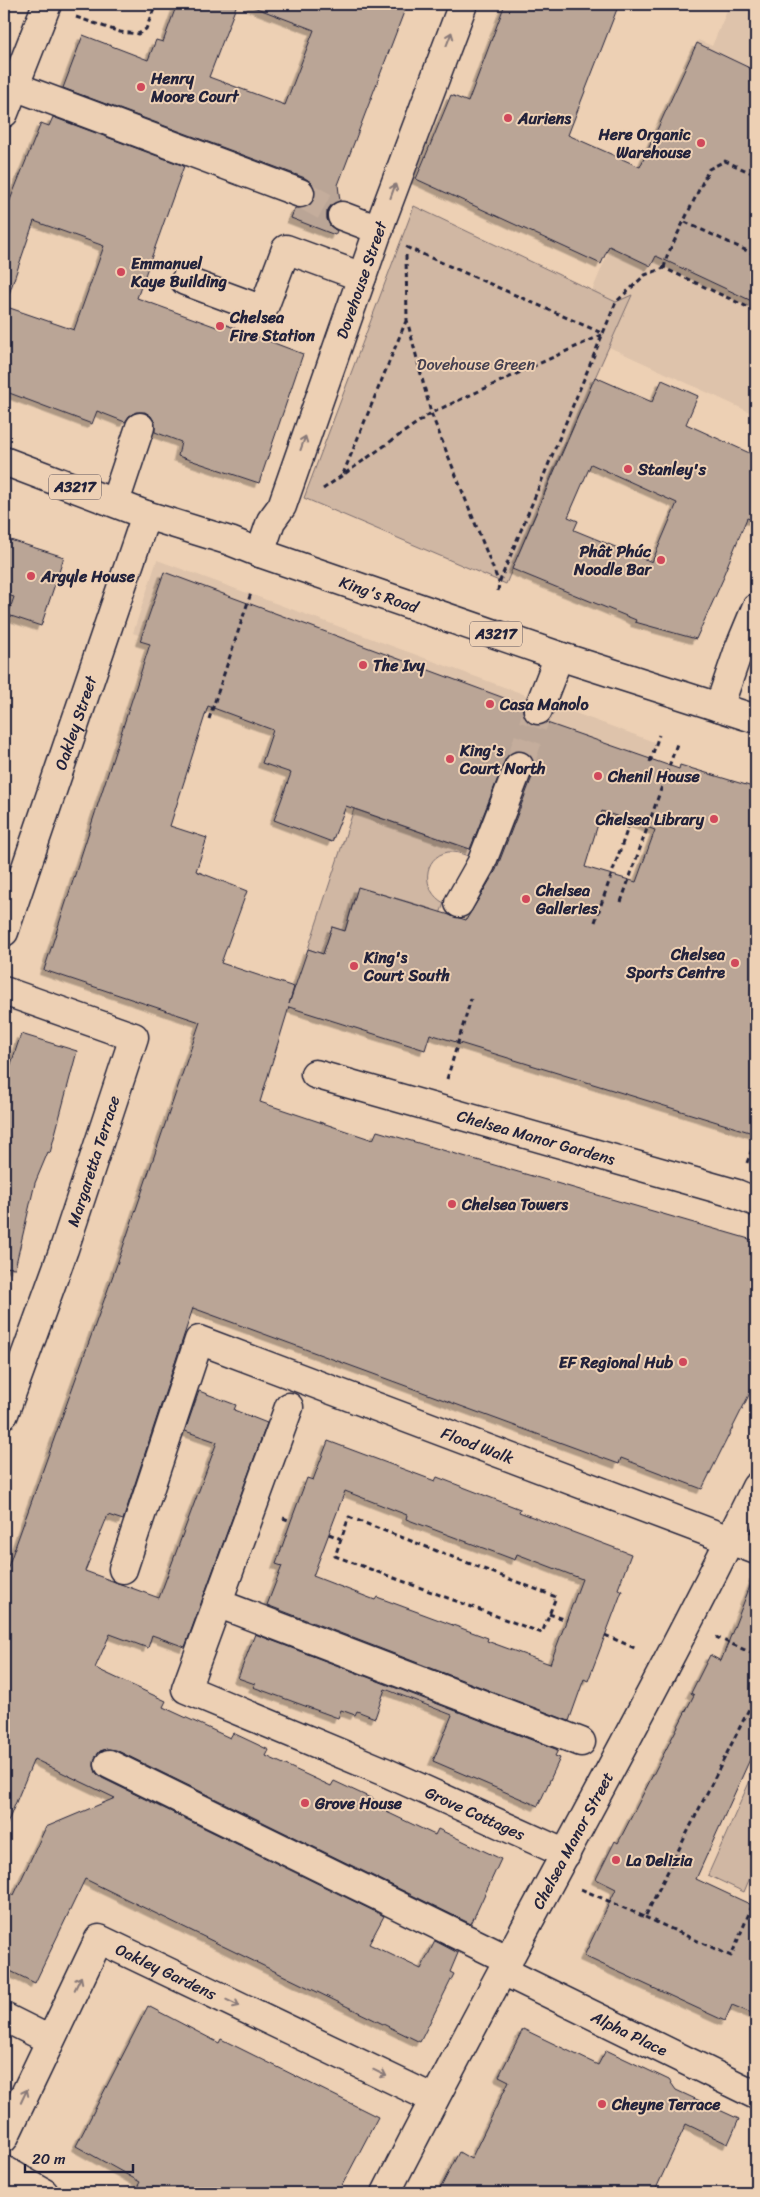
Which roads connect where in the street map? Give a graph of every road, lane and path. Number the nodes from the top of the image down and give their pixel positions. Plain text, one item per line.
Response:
1 (46, 4) edge
2 (156, 4) edge
3 (463, 4) edge
4 (14, 86) junction
5 (4, 113) edge
6 (756, 175) edge
7 (300, 193) tunnel mouth
8 (342, 216) tunnel mouth
9 (684, 222) junction
10 (378, 232) junction
11 (406, 247) junction
12 (756, 255) edge
13 (664, 268) junction
14 (362, 277) junction
15 (185, 281) dead end
16 (756, 310) edge
17 (407, 320) junction
18 (604, 334) junction
19 (431, 413) junction
20 (140, 427) dead end
21 (4, 461) edge
22 (342, 475) junction
23 (322, 490) dead end
24 (115, 502) junction
25 (146, 514) junction
26 (260, 553) junction
27 (499, 583) junction
28 (498, 591) dead end
29 (251, 593) dead end
30 (756, 608) edge
31 (560, 656) junction
32 (719, 707) junction
33 (538, 710) tunnel mouth
34 (209, 718) dead end
35 (756, 719) edge
36 (659, 735) dead end
37 (678, 741) dead end
38 (650, 762) dead end
39 (519, 766) tunnel mouth
40 (632, 816) dead end
41 (621, 902) dead end
42 (459, 903) dead end
43 (595, 922) dead end
44 (4, 932) edge
45 (4, 991) edge
46 (471, 999) dead end
47 (315, 1074) dead end
48 (438, 1109) junction
49 (756, 1202) edge
50 (289, 1407) dead end
51 (4, 1414) edge
52 (756, 1487) edge
53 (329, 1534) dead end
54 (341, 1539) junction
55 (730, 1540) junction
56 (756, 1550) edge
57 (123, 1569) dead end
58 (217, 1603) junction
59 (549, 1614) junction
60 (567, 1620) dead end
61 (688, 1624) junction
62 (756, 1656) edge
63 (756, 1696) edge
64 (582, 1742) dead end
65 (109, 1764) dead end
66 (560, 1865) junction
67 (756, 1897) edge
68 (645, 1917) junction
69 (506, 1966) junction
70 (4, 2017) edge
71 (50, 2040) junction
72 (756, 2095) edge
73 (434, 2099) junction
74 (4, 2138) edge
75 (4, 2170) edge
76 (44, 2193) edge
77 (386, 2193) edge

1 - 2 path
1 - 4 street
10 -> 3 street, Dovehouse Street
4 - 5 street
4 - 7 street
6 - 9 path
8 - 10 street
9 - 12 path
9 - 13 path
10 - 11 path
10 - 14 street, Dovehouse Street
11 - 17 path
11 - 18 path
13 - 16 path
13 - 18 path
14 - 15 street
26 -> 14 street, Dovehouse Street
17 - 19 path
17 - 22 path
18 - 19 path
18 - 27 path
19 - 22 path
19 - 27 path
20 - 24 street
21 - 24 street, King's Road / A3217
22 - 23 path
24 - 25 street, King's Road / A3217
25 - 26 street, King's Road / A3217
25 - 44 street, Oakley Street
26 - 31 street, King's Road / A3217
27 - 28 path
29 - 34 path
30 - 32 street
31 - 32 street, King's Road / A3217
31 - 33 street
32 - 35 street, King's Road / A3217
36 - 38 path
37 - 41 path
39 - 42 street
40 - 43 path
45 - 51 street, Margaretta Terrace
46 - 48 path
47 - 48 street, Chelsea Manor Gardens
48 - 49 street, Chelsea Manor Gardens
50 - 58 street
52 - 55 street, Chelsea Manor Street
53 - 54 path
54 - 59 path
54 - 59 path
55 - 56 street, Flood Walk
55 - 57 street, Flood Walk
55 - 61 street, Chelsea Manor Street
58 - 64 street
58 - 66 street, Grove Cottages
59 - 60 path
61 - 62 path
61 - 66 street, Chelsea Manor Street
63 - 68 path
65 - 69 street, Alpha Place
66 - 68 path
66 - 69 street, Chelsea Manor Street
67 - 68 path
69 - 72 street, Alpha Place
69 - 73 street, Chelsea Manor Street
70 - 71 street
71 -> 73 street, Oakley Gardens
74 -> 71 street, Oakley Gardens
73 - 77 street, Chelsea Manor Street
75 - 76 street

